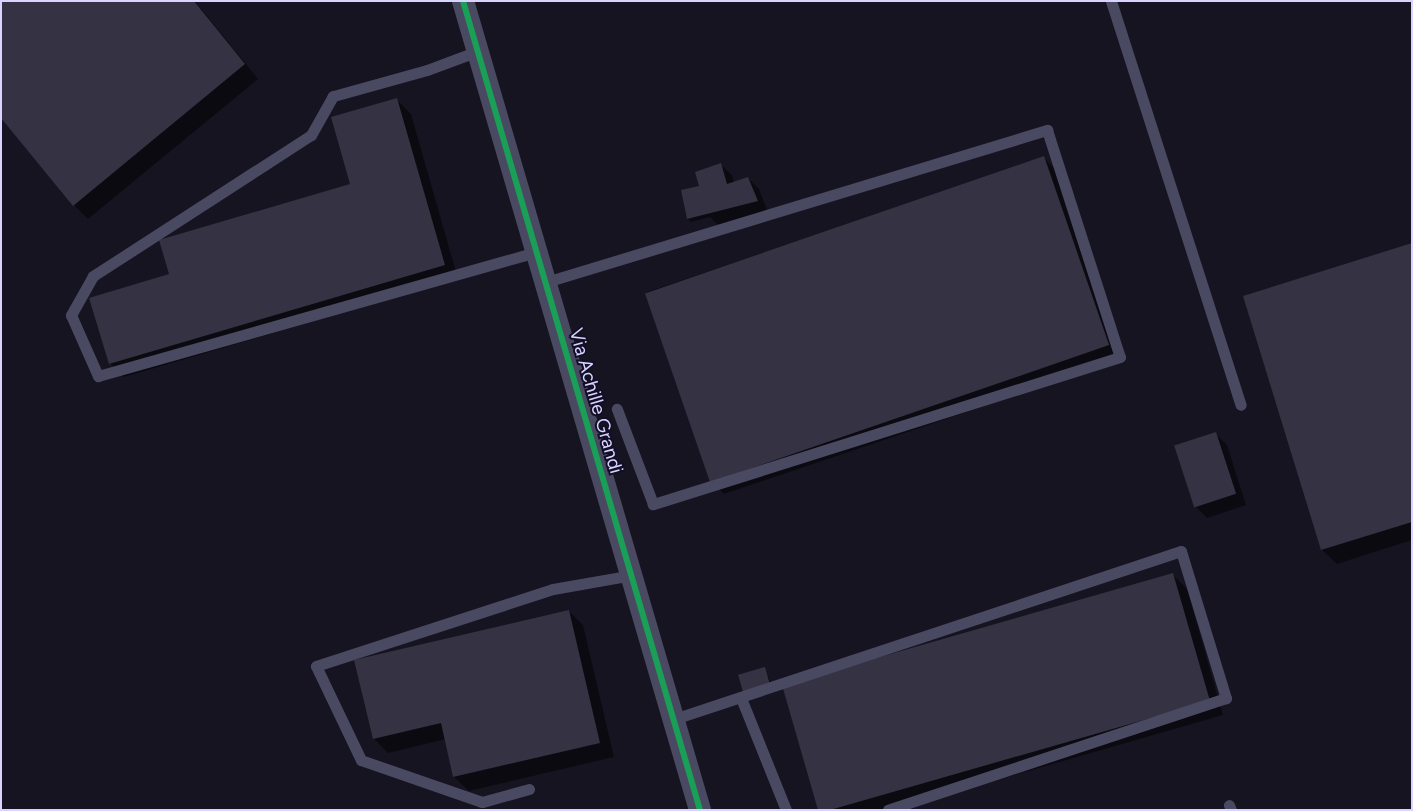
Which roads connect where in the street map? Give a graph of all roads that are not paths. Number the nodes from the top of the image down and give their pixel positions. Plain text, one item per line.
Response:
1 (463, 1) edge
2 (1111, 1) edge
3 (478, 51) junction
4 (537, 252) junction
5 (546, 282) junction
6 (1241, 405) dead end
7 (617, 409) dead end
8 (632, 575) junction
9 (741, 698) junction
10 (674, 719) junction
11 (529, 789) dead end
12 (700, 810) edge
13 (786, 810) edge
14 (888, 810) edge

1 - 3 street, Via Achille Grandi
2 - 6 lane
3 - 4 street, Via Achille Grandi
3 - 4 lane
4 - 5 street, Via Achille Grandi
5 - 7 lane
5 - 8 street, Via Achille Grandi
8 - 10 street, Via Achille Grandi
8 - 11 lane
9 - 10 lane
9 - 13 lane
9 - 14 lane
10 - 12 street, Via Achille Grandi

